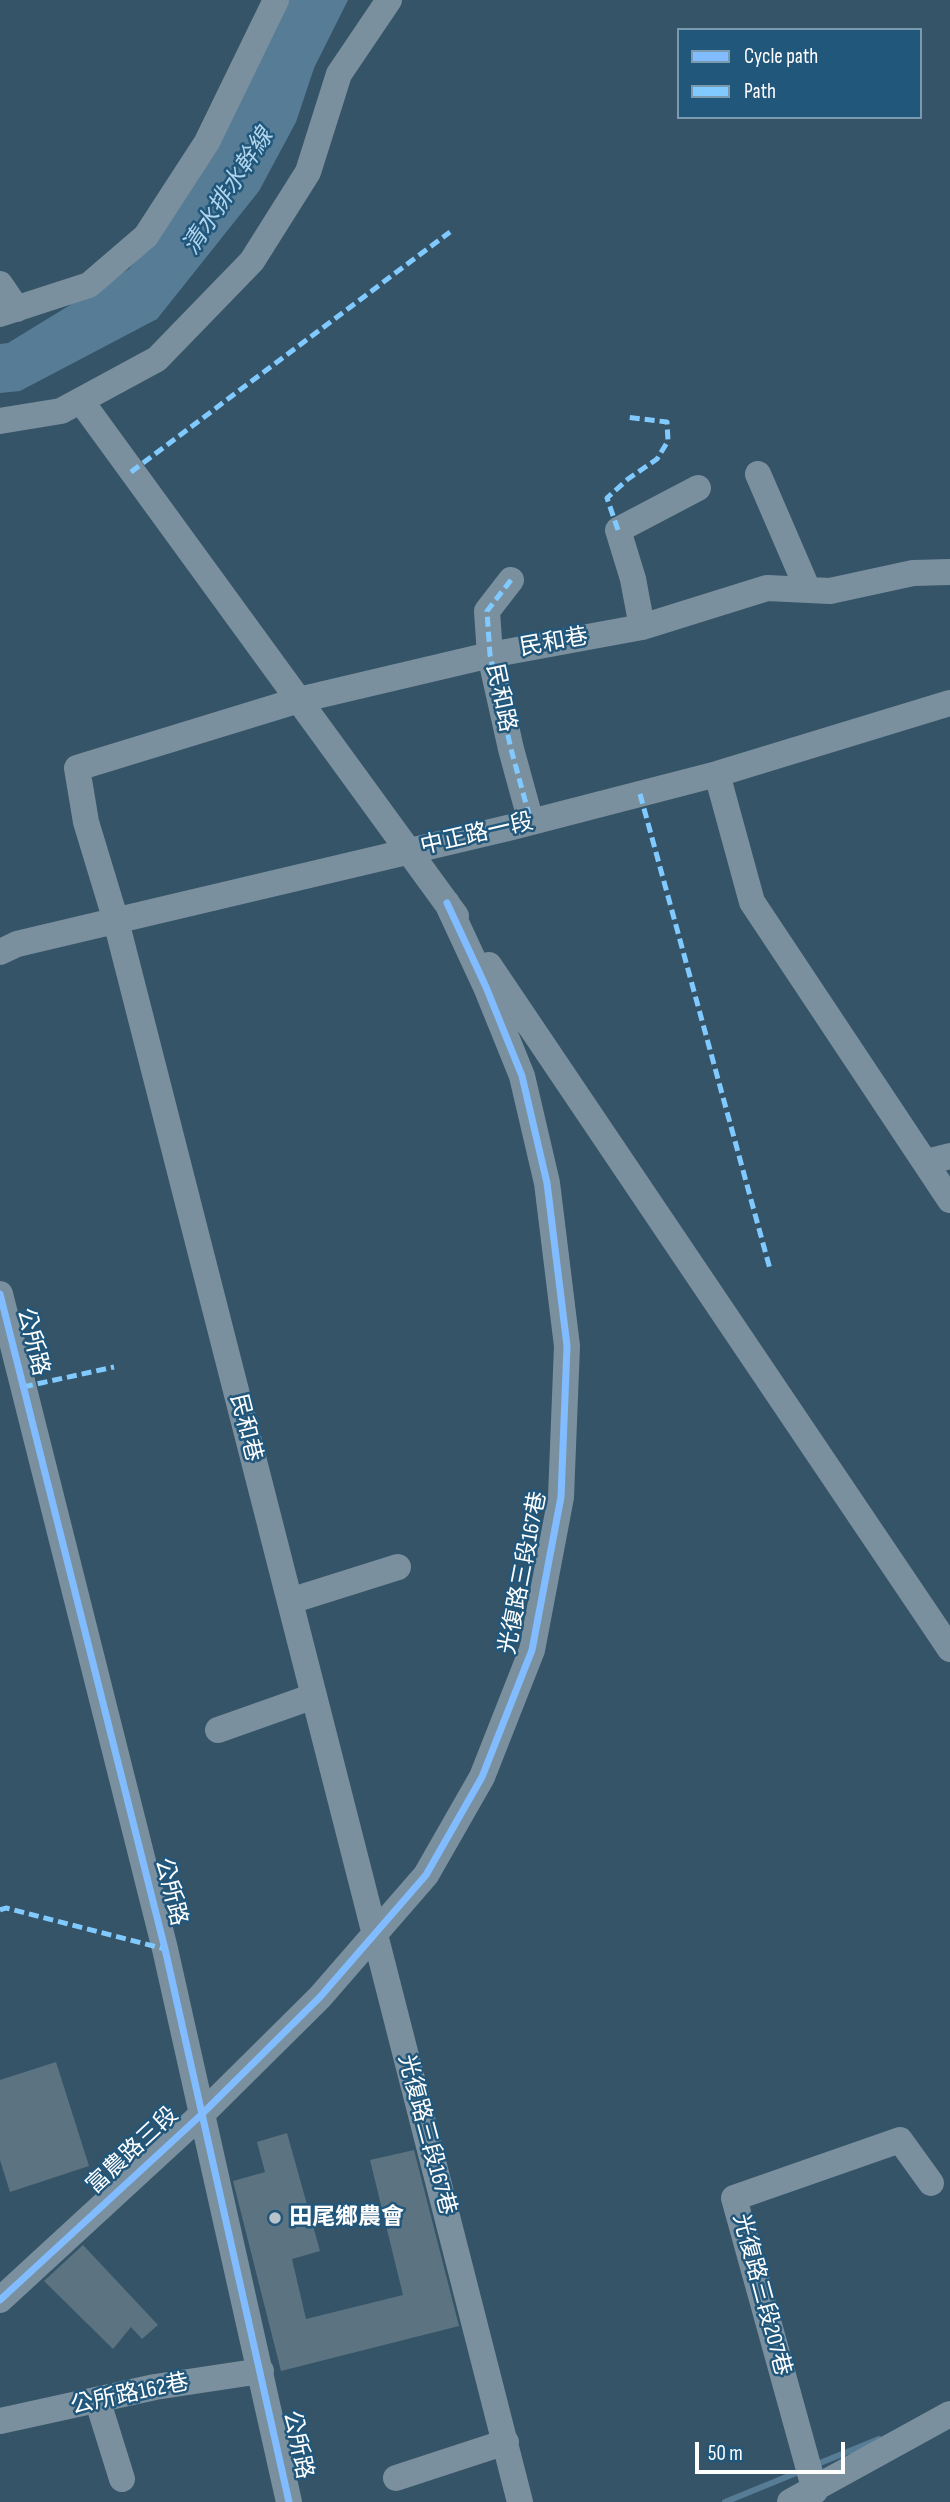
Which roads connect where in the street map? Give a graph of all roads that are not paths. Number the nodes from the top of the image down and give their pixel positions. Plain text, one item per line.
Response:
1 (276, 0) edge
2 (389, 0) edge
3 (0, 284) edge
4 (9, 312) edge
5 (71, 406) junction
6 (0, 421) edge
7 (758, 474) dead end
8 (698, 488) dead end
9 (950, 572) edge
10 (511, 580) dead end
11 (808, 590) junction
12 (642, 627) junction
13 (491, 655) junction
14 (299, 700) junction
15 (950, 703) edge
16 (717, 774) junction
17 (531, 822) junction
18 (409, 851) junction
19 (447, 903) junction
20 (116, 921) junction
21 (0, 952) edge
22 (554, 1059) junction
23 (522, 1076) junction
24 (938, 1159) edge
25 (950, 1200) edge
26 (0, 1294) edge
27 (398, 1567) dead end
28 (289, 1601) junction
29 (950, 1649) edge
30 (314, 1696) junction
31 (218, 1730) dead end
32 (374, 1934) junction
33 (201, 2115) junction
34 (931, 2183) dead end
35 (0, 2300) edge
36 (261, 2371) junction
37 (97, 2402) junction
38 (950, 2414) edge
39 (0, 2421) edge
40 (506, 2442) junction
41 (396, 2478) dead end
42 (122, 2479) dead end
43 (815, 2491) junction
44 (289, 2502) edge
45 (520, 2502) edge
46 (790, 2502) edge

1 - 4 street
2 - 5 street
3 - 4 street
5 - 6 street
5 - 14 street
7 - 11 street
8 - 12 street
9 - 11 street, 民和巷
10 - 13 street, 民和路
11 - 12 street, 民和巷
12 - 13 street, 民和巷
13 - 14 street, 民和巷
13 - 17 street, 民和路
14 - 18 street
14 - 20 street, 民和巷
15 - 16 street, 中正路一段
16 - 17 street, 中正路一段
16 - 24 street
17 - 18 street, 中正路一段
18 - 19 street
18 - 20 street, 中正路一段
19 - 22 street
19 - 23 street, 光復路三段167巷
20 - 21 street, 中正路一段
20 - 28 street, 民和巷
22 - 23 street
22 - 29 street
23 - 32 street, 光復路三段167巷
24 - 25 street
26 - 33 street, 公所路
27 - 28 street
28 - 30 street, 民和巷
30 - 31 street
30 - 32 street, 民和巷
32 - 33 street, 富農路三段
32 - 40 street, 光復路三段167巷
33 - 35 street, 富農路三段
33 - 36 street, 公所路
34 - 43 street, 光復路三段207巷
36 - 37 street, 公所路162巷
36 - 44 street, 公所路
37 - 39 street, 公所路162巷
37 - 42 street
38 - 43 street
40 - 41 street
40 - 45 street, 光復路三段167巷
43 - 46 street

